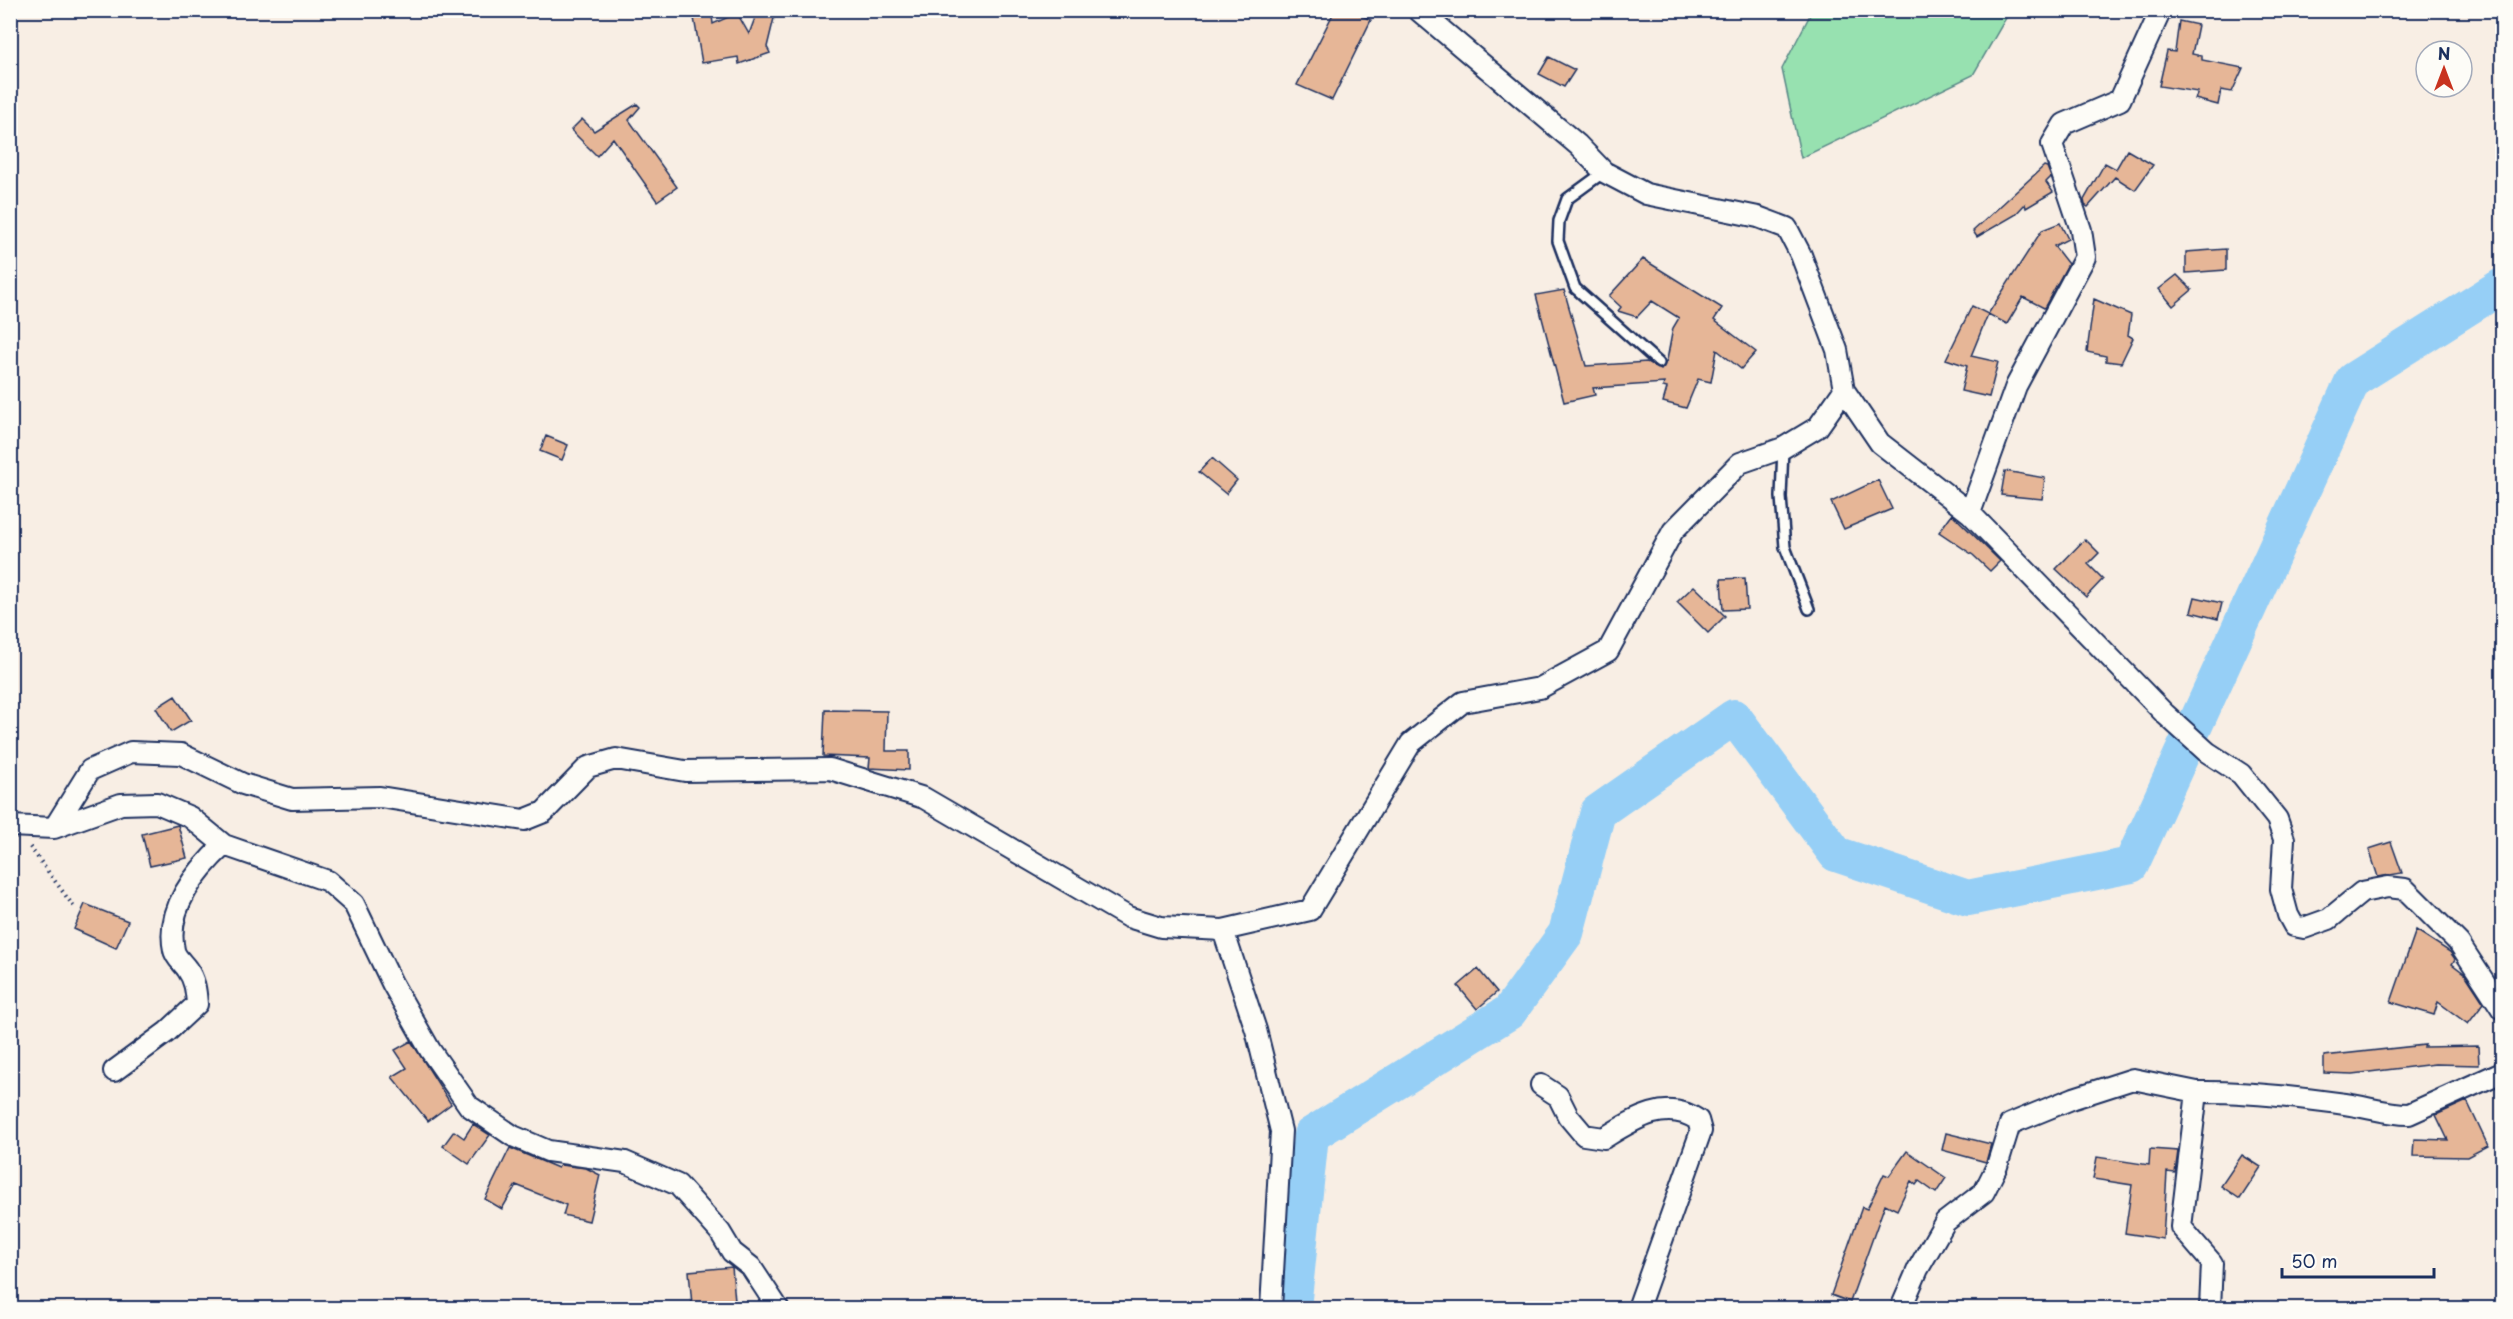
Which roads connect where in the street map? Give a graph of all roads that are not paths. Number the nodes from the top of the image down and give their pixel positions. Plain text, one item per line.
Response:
1 (1419, 10) edge
2 (2161, 10) edge
3 (1604, 172) junction
4 (1659, 363) dead end
5 (1844, 390) junction
6 (1783, 448) junction
7 (1970, 513) junction
8 (1809, 609) dead end
9 (10, 826) edge
10 (54, 828) junction
11 (224, 845) junction
12 (1223, 930) junction
13 (2502, 1009) edge
14 (114, 1071) dead end
15 (2502, 1072) edge
16 (1540, 1085) dead end
17 (2197, 1092) junction
18 (778, 1308) edge
19 (1271, 1308) edge
20 (1638, 1308) edge
21 (1901, 1308) edge
22 (2210, 1308) edge

1 - 3 street
2 - 7 street
3 - 4 lane
3 - 5 street
5 - 6 street
5 - 7 street
6 - 8 lane
6 - 12 street
7 - 13 street
9 - 10 street
10 - 11 street
10 - 12 street
11 - 14 street
11 - 18 street
12 - 19 street
15 - 17 street
16 - 20 street
17 - 21 street
17 - 22 street

